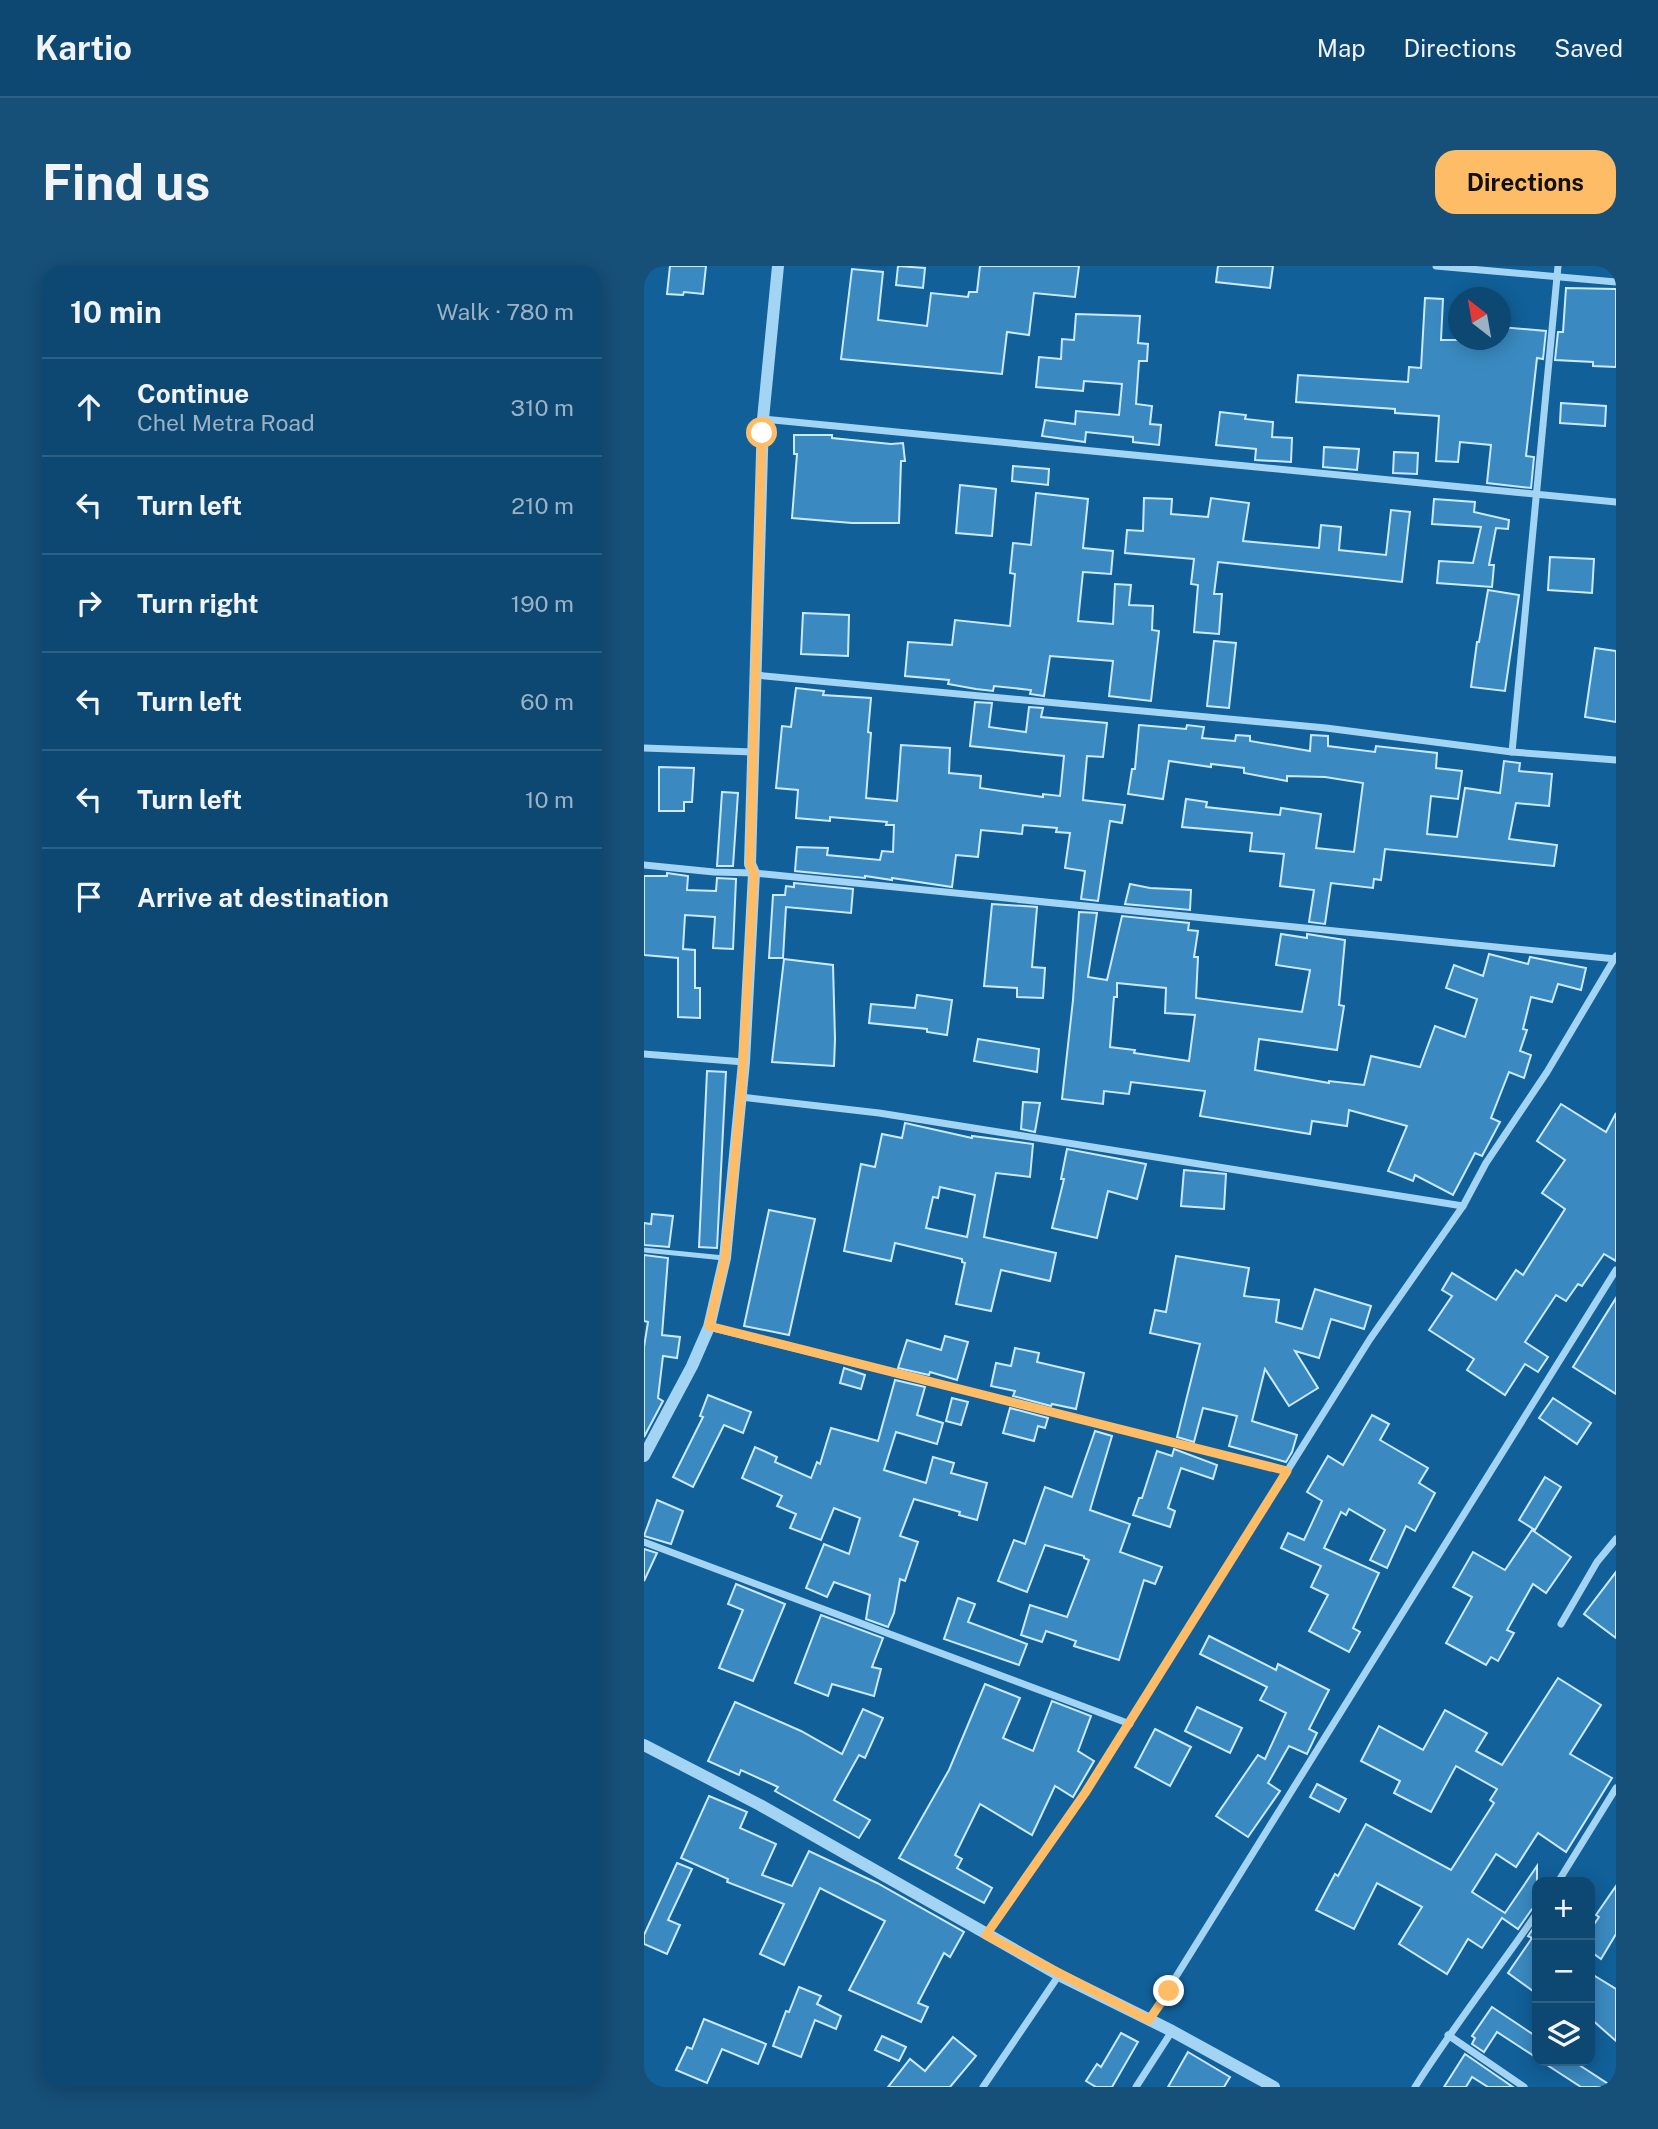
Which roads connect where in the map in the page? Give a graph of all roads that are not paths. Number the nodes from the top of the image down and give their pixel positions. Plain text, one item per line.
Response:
1 (778, 266) edge
2 (1436, 266) edge
3 (1558, 266) edge
4 (1557, 276) junction
5 (1616, 282) edge
6 (762, 419) junction
7 (1535, 496) junction
8 (1616, 502) edge
9 (755, 675) junction
10 (644, 748) edge
11 (753, 752) junction
12 (1512, 752) junction
13 (1616, 760) edge
14 (644, 865) edge
15 (754, 873) junction
16 (1615, 957) edge
17 (644, 1054) edge
18 (744, 1062) junction
19 (741, 1097) junction
20 (1463, 1206) junction
21 (644, 1250) edge
22 (725, 1258) junction
23 (1616, 1270) edge
24 (709, 1326) junction
25 (644, 1456) edge
26 (1287, 1471) junction
27 (1616, 1539) edge
28 (644, 1542) edge
29 (1560, 1624) dead end
30 (1129, 1724) junction
31 (644, 1745) edge
32 (1616, 1788) edge
33 (1561, 1877) edge
34 (1532, 1920) edge
35 (986, 1935) junction
36 (1059, 1975) junction
37 (1149, 2020) junction
38 (1172, 2031) junction
39 (1448, 2035) junction
40 (983, 2087) edge
41 (1136, 2087) edge
42 (1274, 2087) edge
43 (1415, 2087) edge
44 (1524, 2087) edge

1 - 6 street
2 - 4 street
3 - 4 street
4 - 5 street
4 - 7 street
6 - 7 street
6 - 9 street
7 - 8 street
7 - 12 street
9 - 11 street
9 - 12 street
10 - 11 street
11 - 15 street
12 - 13 street
14 - 15 street
15 - 16 street
15 - 18 street
16 - 20 street
17 - 18 street
18 - 19 street
19 - 20 street
19 - 22 street
20 - 26 street
21 - 22 lane
22 - 24 street
23 - 37 street
24 - 25 street
24 - 26 street
26 - 30 street
27 - 29 street
28 - 30 street
30 - 35 street
31 - 35 street
32 - 33 street
34 - 39 street
35 - 36 street
36 - 37 street
36 - 40 street
37 - 38 street
38 - 41 street
38 - 42 street
39 - 43 street
39 - 44 street

